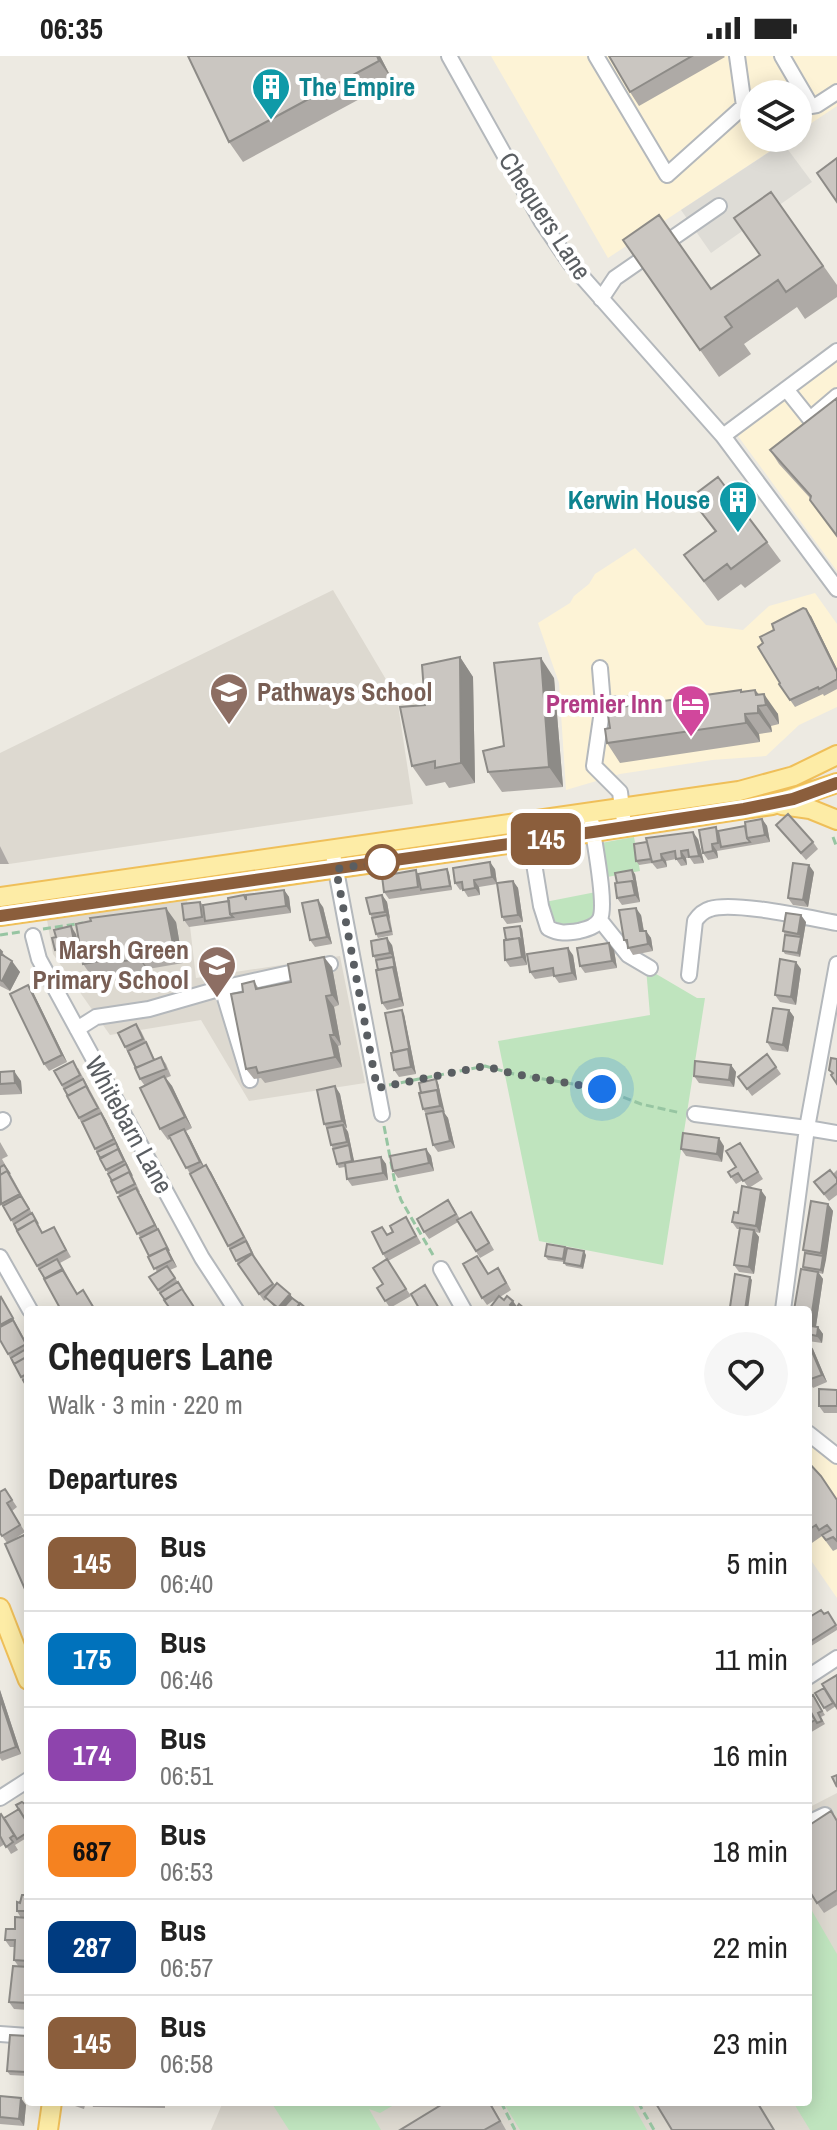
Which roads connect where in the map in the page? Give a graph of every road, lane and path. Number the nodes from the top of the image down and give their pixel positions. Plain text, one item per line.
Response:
1 (449, 56) edge
2 (596, 56) edge
3 (737, 56) edge
4 (782, 56) edge
5 (837, 92) edge
6 (719, 206) dead end
7 (601, 299) junction
8 (837, 351) edge
9 (786, 389) junction
10 (837, 396) edge
11 (723, 436) junction
12 (837, 589) edge
13 (600, 668) dead end
14 (603, 704) junction
15 (646, 705) edge
16 (837, 755) edge
17 (837, 783) edge
18 (772, 805) junction
19 (622, 807) junction
20 (591, 811) junction
21 (528, 821) junction
22 (835, 825) edge
23 (625, 827) junction
24 (593, 832) junction
25 (531, 841) junction
26 (837, 848) edge
27 (332, 849) junction
28 (336, 869) junction
29 (0, 897) edge
30 (0, 916) edge
31 (600, 920) junction
32 (837, 923) edge
33 (33, 936) dead end
34 (330, 964) dead end
35 (837, 964) edge
36 (650, 968) dead end
37 (689, 975) dead end
38 (222, 988) junction
39 (77, 1029) junction
40 (250, 1080) edge
41 (377, 1088) junction
42 (382, 1114) joint
43 (695, 1114) joint
44 (807, 1128) junction
45 (837, 1133) edge
46 (0, 1257) edge
47 (441, 1269) joint
48 (28, 1306) edge
49 (233, 1306) edge
50 (462, 1306) edge
51 (784, 1306) edge
52 (812, 1436) edge
53 (837, 1456) edge
54 (0, 1608) edge
55 (837, 1658) edge
56 (24, 1670) edge
57 (812, 1674) edge
58 (24, 1783) edge
59 (0, 1798) edge
60 (825, 1815) edge
61 (812, 1821) edge
62 (0, 2034) edge
63 (24, 2036) edge
64 (51, 2106) edge
65 (503, 2106) edge
66 (640, 2106) edge
67 (48, 2130) edge
68 (515, 2130) edge
69 (654, 2130) edge

1 - 7 street, Chequers Lane
2 - 3 street
4 - 5 street
6 - 7 street
7 - 11 street, Chequers Lane
8 - 9 street
9 - 10 street
9 - 11 street
11 - 12 street, Chequers Lane
13 - 14 street
14 - 15 street
14 - 19 street
16 - 19 main road
17 - 18 main road
18 - 22 main road
18 - 23 main road
19 - 20 main road
19 - 23 street
20 - 21 main road
20 - 24 street
21 - 25 street
21 - 27 main road
22 - 26 path
23 - 24 main road
24 - 25 main road
24 - 31 street
25 - 28 main road
25 - 31 street
27 - 28 street
27 - 29 main road
28 - 30 main road
28 - 41 street
31 - 36 street
32 - 37 street
33 - 39 street, Whitebarn Lane
34 - 38 street
35 - 44 street
38 - 39 street
38 - 40 street
39 - 49 street, Whitebarn Lane
41 - 42 street
41 - 43 path
42 - 47 path
43 - 44 street
44 - 45 street
44 - 51 street
46 - 48 street
47 - 50 street
52 - 53 street
54 - 56 main road
55 - 57 street
58 - 59 street
60 - 61 street
62 - 63 street
64 - 67 main road
65 - 68 path
66 - 69 path

